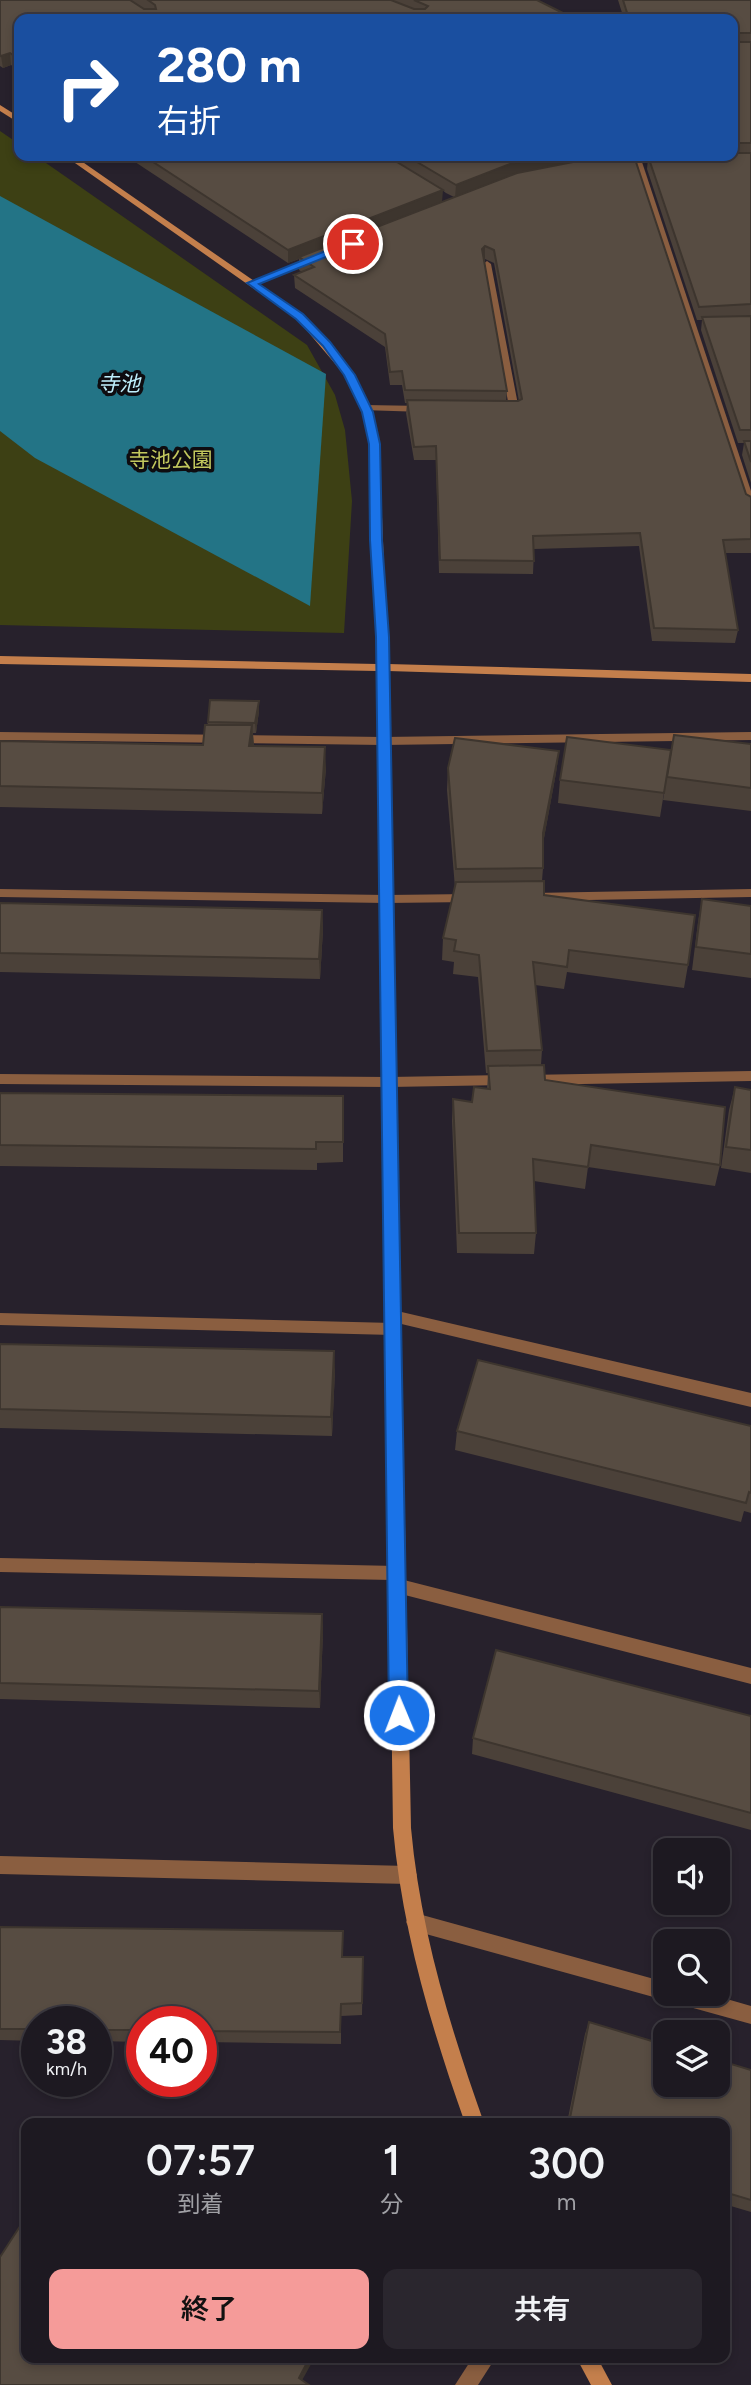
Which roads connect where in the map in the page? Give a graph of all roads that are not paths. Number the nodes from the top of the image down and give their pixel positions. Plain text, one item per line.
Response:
1 (76, 161) edge
2 (634, 161) edge
3 (637, 161) edge
4 (640, 161) edge
5 (651, 164) edge
6 (624, 165) edge
7 (328, 254) edge
8 (487, 264) edge
9 (252, 283) junction
10 (703, 325) edge
11 (691, 326) junction
12 (365, 408) junction
13 (433, 409) edge
14 (501, 410) edge
15 (751, 507) edge
16 (0, 660) edge
17 (383, 667) junction
18 (751, 678) edge
19 (0, 736) edge
20 (751, 736) edge
21 (383, 741) junction
22 (0, 893) edge
23 (751, 893) edge
24 (521, 897) edge
25 (481, 898) edge
26 (386, 900) junction
27 (751, 1076) edge
28 (0, 1079) edge
29 (389, 1082) junction
30 (0, 1319) edge
31 (393, 1323) junction
32 (751, 1400) edge
33 (0, 1565) edge
34 (397, 1579) junction
35 (751, 1676) edge
36 (0, 1865) edge
37 (408, 1875) junction
38 (415, 1922) junction
39 (653, 1988) edge
40 (719, 2006) edge
41 (751, 2015) edge
42 (473, 2118) edge
43 (482, 2363) edge
44 (589, 2363) edge
45 (465, 2385) edge
46 (601, 2385) edge

1 - 9 street
2 - 6 street
3 - 11 street
4 - 5 street
7 - 9 street
8 - 14 street
9 - 12 street
10 - 11 street
11 - 15 street
12 - 13 street
12 - 17 street
16 - 17 street
17 - 18 street
17 - 21 street
19 - 21 street
20 - 21 street
21 - 26 street
22 - 26 street
23 - 24 street
25 - 26 street
26 - 29 street
27 - 29 street
28 - 29 street
29 - 31 street
30 - 31 street
31 - 32 street
31 - 34 street
33 - 34 street
34 - 35 street
34 - 37 street
36 - 37 street
37 - 38 street
38 - 39 street
38 - 42 street
40 - 41 street
43 - 45 street
44 - 46 street

